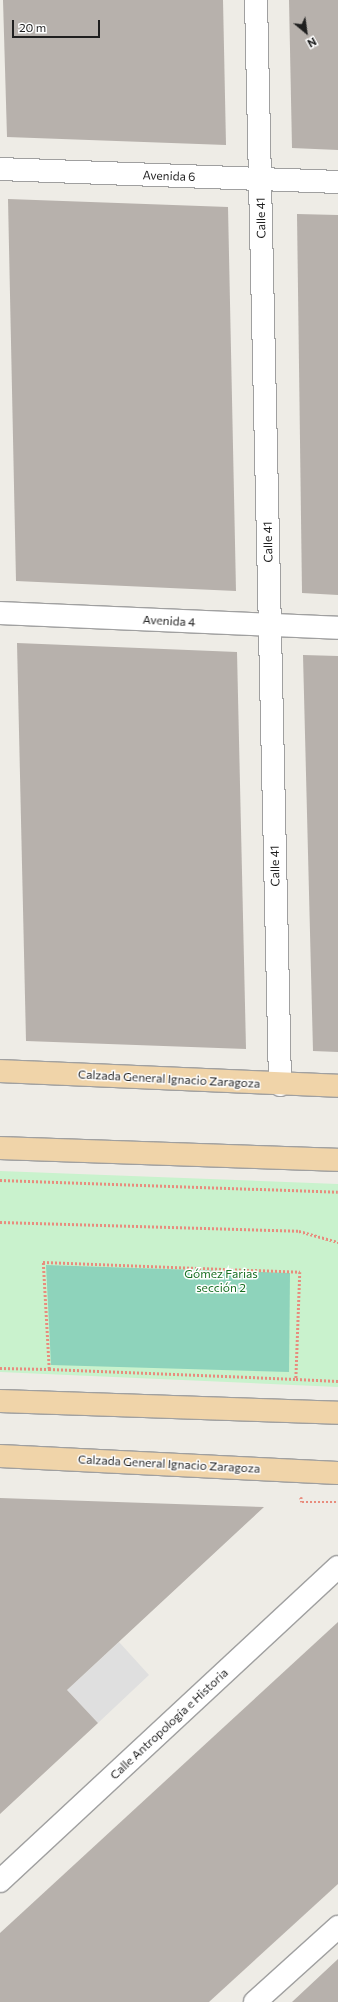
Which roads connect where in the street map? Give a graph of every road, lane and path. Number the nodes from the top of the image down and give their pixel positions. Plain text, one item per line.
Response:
1 (256, 0) edge
2 (0, 169) edge
3 (260, 179) junction
4 (338, 182) edge
5 (0, 614) edge
6 (270, 625) junction
7 (338, 628) edge
8 (0, 1071) edge
9 (280, 1085) junction
10 (338, 1086) edge
11 (0, 1148) edge
12 (338, 1160) edge
13 (0, 1180) edge
14 (338, 1192) edge
15 (0, 1222) edge
16 (338, 1242) edge
17 (0, 1368) edge
18 (49, 1369) junction
19 (296, 1379) junction
20 (338, 1381) edge
21 (0, 1401) edge
22 (338, 1413) edge
23 (0, 1456) edge
24 (338, 1473) edge
25 (302, 1502) dead end
26 (338, 1502) edge
27 (338, 1567) edge
28 (0, 1881) edge
29 (338, 1927) edge
30 (255, 2002) edge

1 - 3 street, Calle 41
2 - 3 street, Avenida 6
3 - 4 street, Avenida 6
3 - 6 street, Calle 41
5 - 6 street, Avenida 4
6 - 7 street, Avenida 4
6 - 9 street, Calle 41
8 - 9 main road, Calzada General Ignacio Zaragoza
9 - 10 main road, Calzada General Ignacio Zaragoza
11 - 12 main road
13 - 14 path
15 - 16 path
17 - 18 path
18 - 19 path
18 - 19 path
19 - 20 path
21 - 22 main road
23 - 24 main road, Calzada General Ignacio Zaragoza
25 - 26 path
27 - 28 street, Calle Antropología e Historia
29 - 30 street

